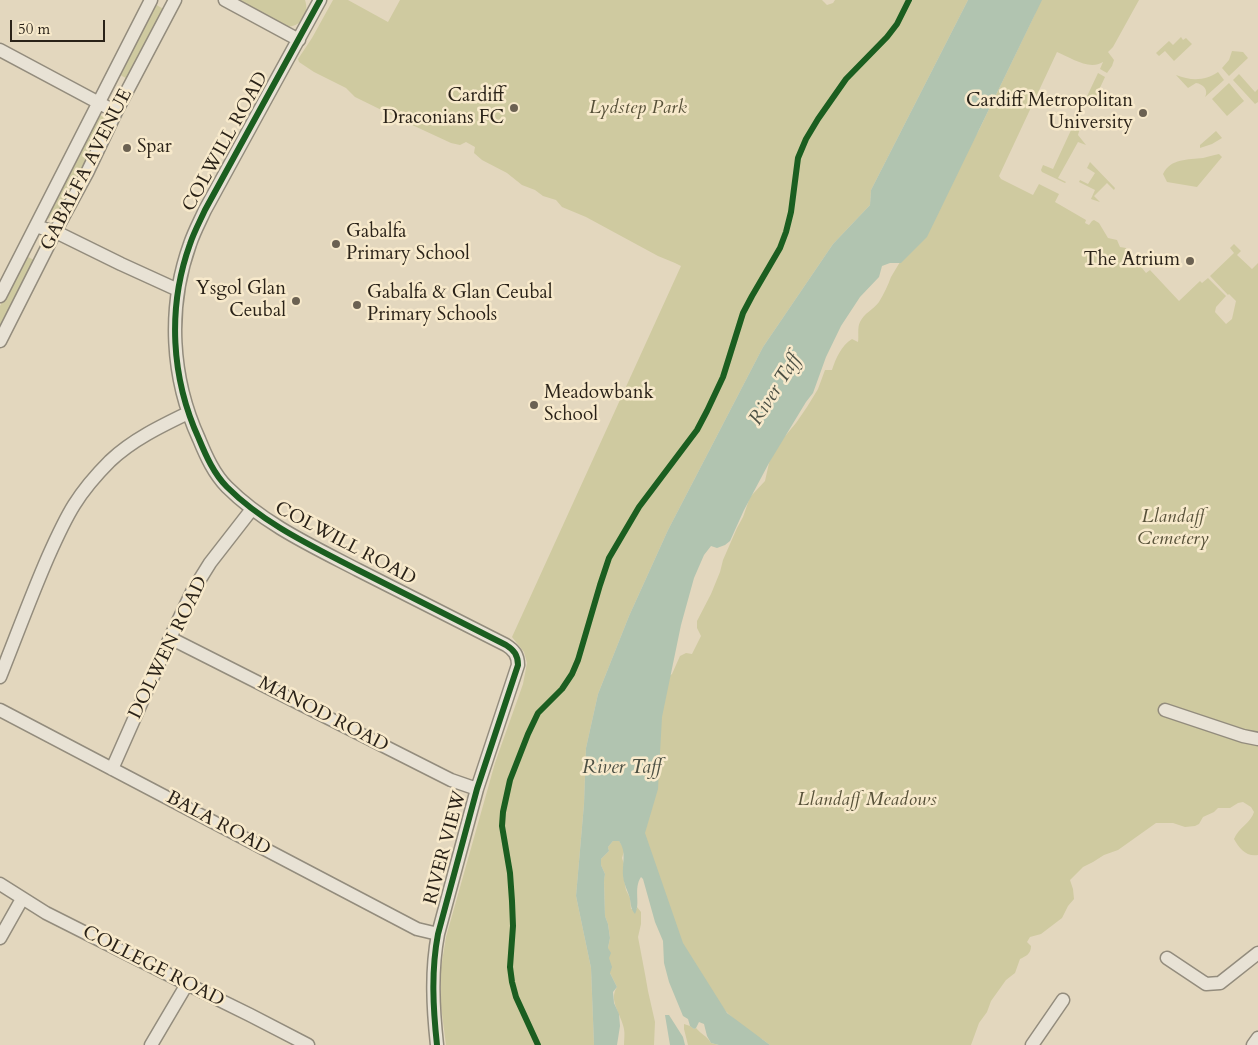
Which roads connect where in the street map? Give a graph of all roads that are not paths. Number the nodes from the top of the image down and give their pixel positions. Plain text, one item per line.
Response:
1 (151, 0) edge
2 (175, 0) edge
3 (225, 0) edge
4 (320, 0) edge
5 (299, 40) junction
6 (0, 50) edge
7 (99, 103) junction
8 (116, 112) junction
9 (36, 226) junction
10 (55, 232) junction
11 (178, 290) junction
12 (0, 296) edge
13 (0, 341) edge
14 (188, 413) junction
15 (252, 509) junction
16 (170, 638) junction
17 (518, 665) joint
18 (0, 677) edge
19 (0, 710) edge
20 (1165, 710) dead end
21 (1258, 739) edge
22 (112, 768) junction
23 (477, 789) junction
24 (0, 884) edge
25 (22, 899) junction
26 (438, 934) junction
27 (0, 938) edge
28 (1258, 953) edge
29 (1168, 958) dead end
30 (187, 984) junction
31 (1063, 1000) dead end
32 (1258, 1038) edge
33 (150, 1045) edge
34 (308, 1045) edge
35 (438, 1045) edge
36 (1032, 1045) edge
37 (1253, 1045) edge

1 - 7 street, GABALFA AVENUE
2 - 8 street, GABALFA AVENUE
3 - 5 street
4 - 5 street, COLWILL ROAD
5 - 11 street, COLWILL ROAD
6 - 7 street
7 - 8 street
7 - 9 street, GABALFA AVENUE
8 - 10 street, GABALFA AVENUE
9 - 10 street
9 - 12 street, GABALFA AVENUE
10 - 11 street
10 - 13 street, GABALFA AVENUE
11 - 14 street, COLWILL ROAD
14 - 15 street, COLWILL ROAD
14 - 18 street
15 - 16 street, DOLWEN ROAD
15 - 17 street, COLWILL ROAD
16 - 22 street, DOLWEN ROAD
16 - 23 street, MANOD ROAD
17 - 23 street, RIVER VIEW
19 - 22 street, BALA ROAD
20 - 21 street
22 - 26 street, BALA ROAD
23 - 26 street, RIVER VIEW
24 - 25 street, COLLEGE ROAD
25 - 27 street
25 - 30 street, COLLEGE ROAD
26 - 35 street, RIVER VIEW
28 - 29 street
30 - 33 street
30 - 34 street, COLLEGE ROAD
31 - 36 street
32 - 37 street

